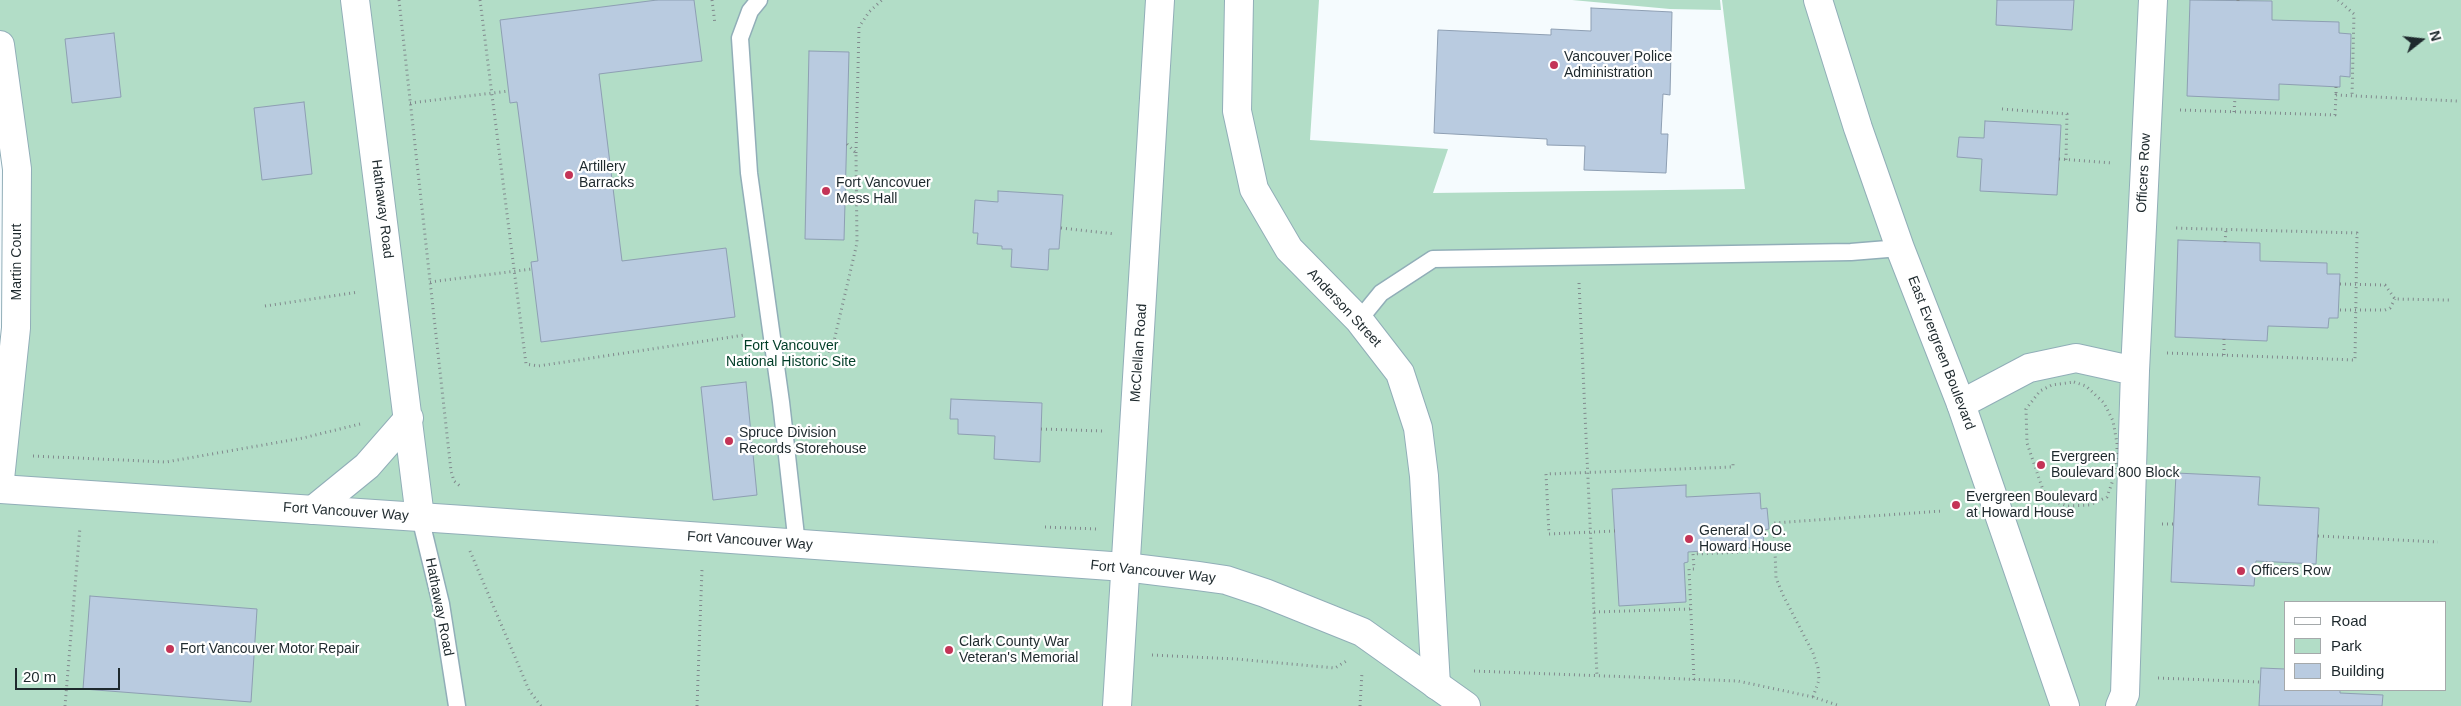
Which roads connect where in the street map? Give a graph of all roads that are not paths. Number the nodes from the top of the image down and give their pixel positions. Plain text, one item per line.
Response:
1 (355, 0) edge
2 (759, 0) edge
3 (1160, 0) edge
4 (1239, 0) edge
5 (1818, 0) edge
6 (2153, 0) edge
7 (0, 45) edge
8 (1900, 248) junction
9 (1359, 320) junction
10 (2135, 371) junction
11 (1961, 404) junction
12 (409, 418) junction
13 (2, 467) edge
14 (0, 489) edge
15 (313, 510) junction
16 (420, 517) junction
17 (797, 545) junction
18 (1125, 567) junction
19 (1436, 685) junction
20 (457, 706) edge
21 (1117, 706) edge
22 (1466, 706) edge
23 (2065, 706) edge
24 (2120, 706) edge

1 - 12 street, Hathaway Road
2 - 17 lane
3 - 18 street, McClellan Road
4 - 9 street, Anderson Street
5 - 8 street, East Evergreen Boulevard
6 - 10 street, Officers Row
7 - 13 street, Martin Court
8 - 9 lane
8 - 11 street, East Evergreen Boulevard
9 - 19 street, Anderson Street
10 - 11 street
10 - 24 street, Officers Row
11 - 23 street, East Evergreen Boulevard
12 - 15 street
12 - 16 street, Hathaway Road
14 - 15 street, Fort Vancouver Way
15 - 16 street, Fort Vancouver Way
16 - 17 street, Fort Vancouver Way
16 - 20 lane, Hathaway Road
17 - 18 street, Fort Vancouver Way
18 - 19 street, Fort Vancouver Way
18 - 21 street, McClellan Road
19 - 22 street, Fort Vancouver Way

